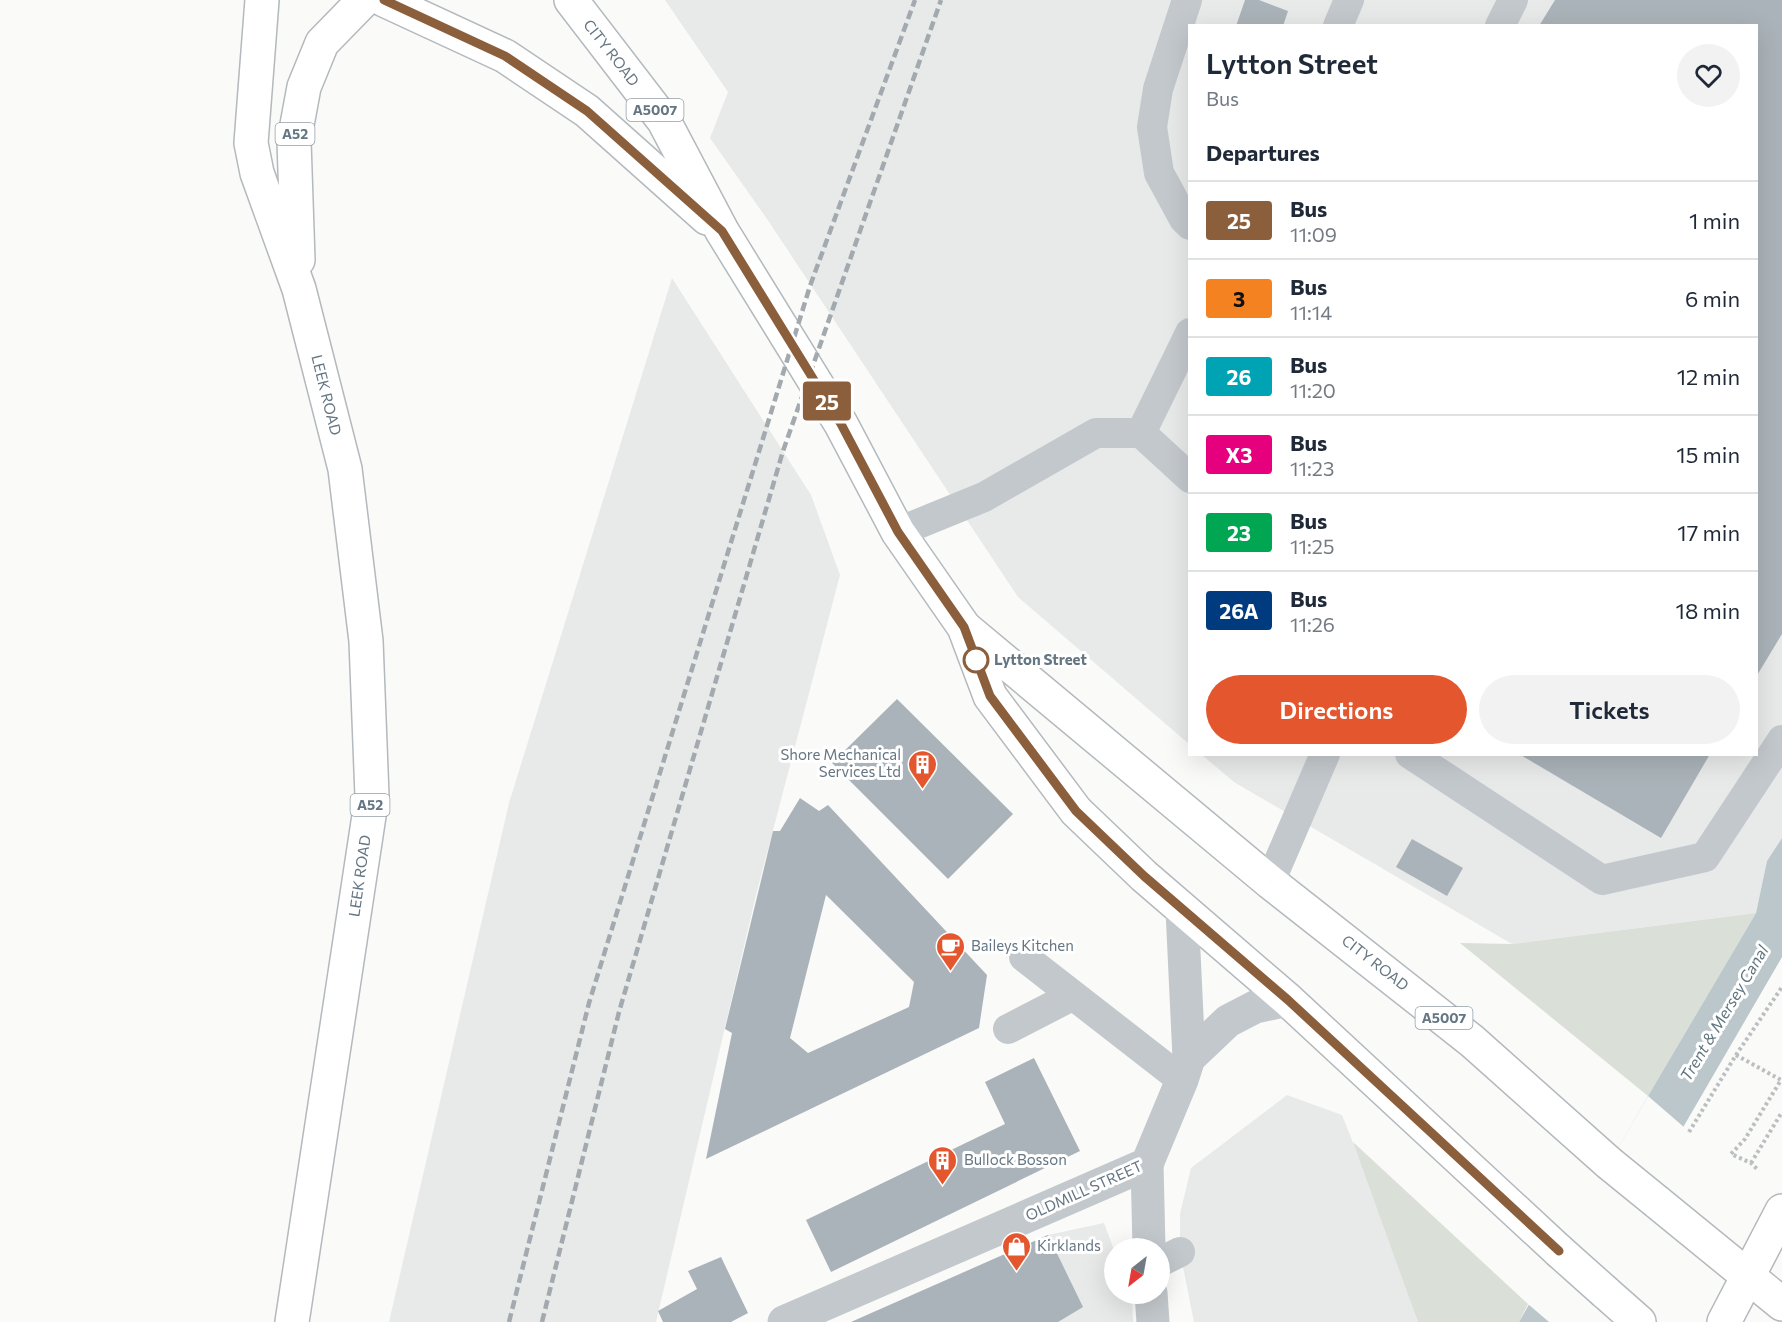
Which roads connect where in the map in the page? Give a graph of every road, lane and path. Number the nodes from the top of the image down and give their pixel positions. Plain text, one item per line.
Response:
1 (262, 0) edge
2 (364, 0) edge
3 (384, 0) edge
4 (570, 0) edge
5 (1187, 0) edge
6 (1349, 0) edge
7 (1513, 0) edge
8 (1339, 24) edge
9 (1501, 24) edge
10 (1188, 223) edge
11 (722, 231) junction
12 (300, 289) junction
13 (1188, 337) edge
14 (1141, 433) junction
15 (1188, 476) edge
16 (898, 532) junction
17 (964, 627) junction
18 (1782, 740) edge
19 (1324, 756) edge
20 (1413, 756) edge
21 (1270, 882) junction
22 (1182, 910) junction
23 (1024, 957) dead end
24 (1782, 987) edge
25 (1072, 996) junction
26 (1288, 1000) junction
27 (1008, 1029) dead end
28 (1736, 1055) junction
29 (1186, 1069) junction
30 (1782, 1112) edge
31 (1689, 1132) dead end
32 (1751, 1163) junction
33 (1147, 1164) junction
34 (1757, 1169) dead end
35 (1782, 1211) edge
36 (1160, 1238) edge
37 (1747, 1276) junction
38 (1152, 1304) edge
39 (1782, 1304) edge
40 (292, 1322) edge
41 (784, 1322) edge
42 (1153, 1322) edge
43 (1639, 1322) edge
44 (1724, 1322) edge
45 (1746, 1322) edge

1 - 12 highway, LEEK ROAD / A52
2 - 12 highway, LEEK ROAD / A52
3 - 11 highway, CITY ROAD / A5007
4 - 11 highway, CITY ROAD / A5007
5 - 10 lane
6 - 8 lane
7 - 9 lane
11 - 16 highway, CITY ROAD / A5007
12 - 40 highway, LEEK ROAD / A52
13 - 14 lane
14 - 15 lane
14 - 16 lane
16 - 17 highway, CITY ROAD / A5007
17 - 21 highway, CITY ROAD / A5007
17 - 22 highway, CITY ROAD / A5007
18 - 20 lane
19 - 21 lane
21 - 37 highway, CITY ROAD / A5007, bridge
22 - 26 highway, CITY ROAD / A5007
22 - 29 street, OLDMILL STREET
23 - 25 lane
24 - 28 path
25 - 27 lane
25 - 29 lane
26 - 29 street, OLDMILL STREET
26 - 43 highway, CITY ROAD / A5007, bridge
28 - 31 path
28 - 32 path
29 - 33 street, OLDMILL STREET
30 - 32 path
32 - 34 path
33 - 36 street
33 - 41 street, OLDMILL STREET
35 - 37 highway
37 - 39 highway, CITY ROAD / A5007
37 - 44 highway
37 - 45 highway
38 - 42 street

